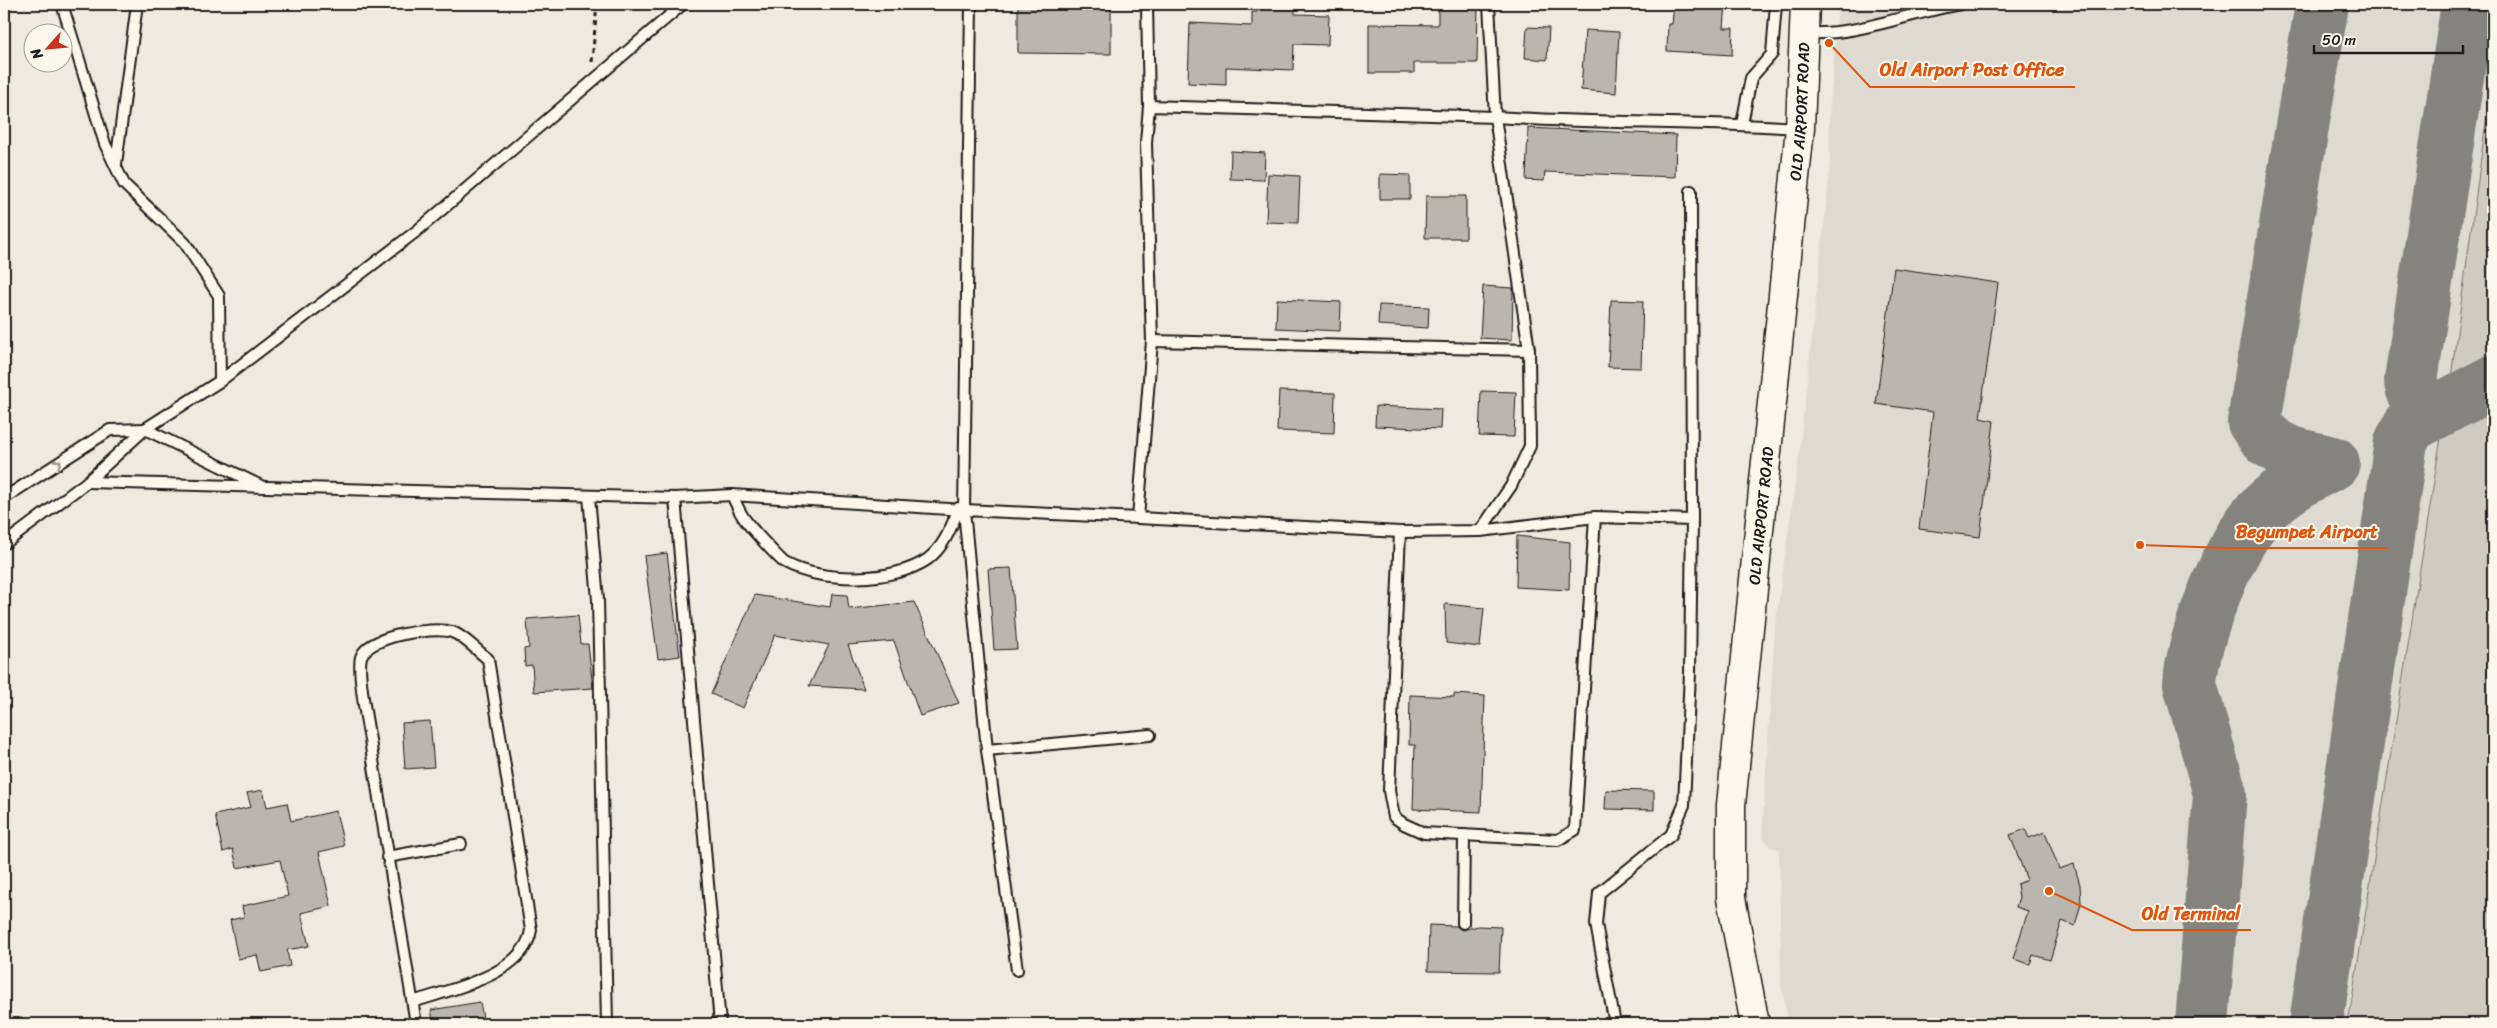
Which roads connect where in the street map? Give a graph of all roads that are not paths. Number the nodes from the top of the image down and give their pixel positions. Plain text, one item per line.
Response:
1 (62, 4) edge
2 (137, 4) edge
3 (683, 4) edge
4 (971, 4) edge
5 (1147, 4) edge
6 (1489, 4) edge
7 (1776, 4) edge
8 (1805, 4) edge
9 (1960, 4) edge
10 (1804, 33) junction
11 (1149, 106) junction
12 (1495, 117) junction
13 (1742, 124) junction
14 (1800, 128) junction
15 (116, 167) junction
16 (1691, 191) dead end
17 (1152, 341) junction
18 (1528, 350) junction
19 (220, 381) junction
20 (145, 429) junction
21 (87, 482) junction
22 (264, 487) junction
23 (732, 495) junction
24 (589, 496) junction
25 (4, 498) edge
26 (675, 498) junction
27 (961, 509) junction
28 (1595, 517) junction
29 (1138, 518) junction
30 (1692, 520) junction
31 (1480, 531) junction
32 (1400, 532) junction
33 (4, 544) edge
34 (1150, 735) dead end
35 (987, 750) junction
36 (1464, 835) junction
37 (461, 844) dead end
38 (387, 857) junction
39 (1463, 923) dead end
40 (1017, 970) dead end
41 (412, 1002) junction
42 (416, 1024) edge
43 (607, 1024) edge
44 (720, 1024) edge
45 (1615, 1024) edge
46 (1755, 1024) edge

1 - 15 lane
2 - 15 lane
3 - 19 lane
4 - 27 lane
5 - 11 lane
6 - 12 lane
7 - 13 lane
8 - 10 main road, OLD AIRPORT ROAD
9 - 10 lane
10 - 14 main road, OLD AIRPORT ROAD
11 - 12 lane
11 - 17 lane
12 - 13 lane
12 - 18 lane
13 - 14 lane
14 - 46 main road, OLD AIRPORT ROAD
15 - 19 lane
16 - 30 lane
17 - 18 lane
17 - 29 lane
18 - 31 lane
19 - 20 lane
20 - 21 lane
20 - 22 lane
25 -> 20 lane
21 - 22 lane
21 - 33 lane
22 - 24 lane
23 - 26 lane
23 - 27 lane
23 - 27 lane
24 - 26 lane
24 - 43 lane
26 - 44 lane
27 - 29 lane
27 - 35 lane
28 - 30 lane
28 - 31 lane
28 - 36 lane
29 - 32 lane
30 - 45 lane
31 - 32 lane
32 - 36 lane
34 - 35 lane
35 - 40 lane
36 - 39 lane
37 - 38 lane
38 - 41 lane
38 - 41 lane
41 - 42 lane

